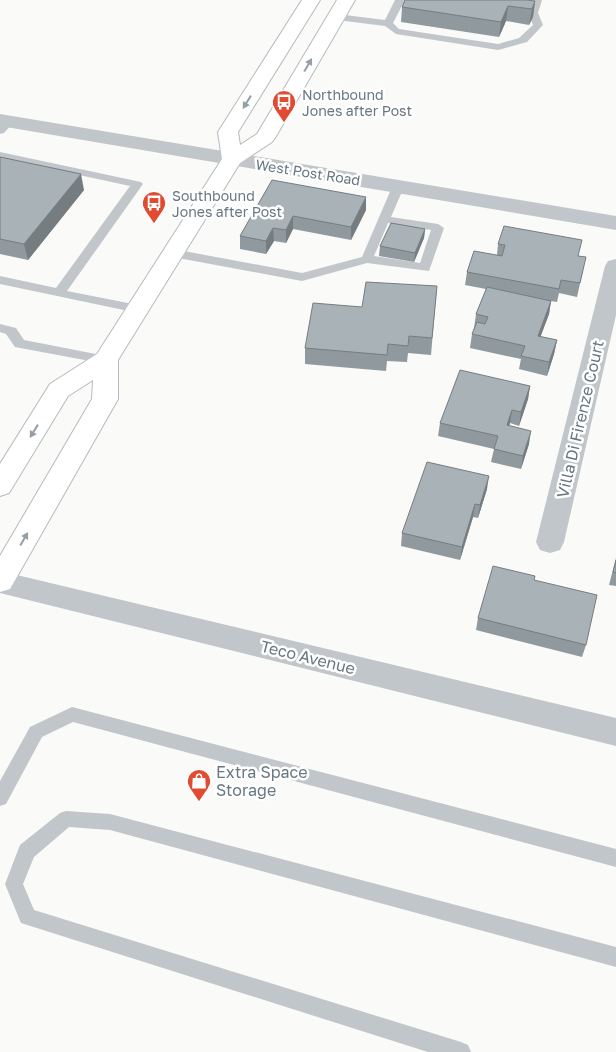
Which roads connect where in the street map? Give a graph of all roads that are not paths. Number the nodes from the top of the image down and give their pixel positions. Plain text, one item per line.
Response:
1 (311, 0) edge
2 (400, 0) edge
3 (538, 0) edge
4 (341, 8) edge
5 (388, 23) junction
6 (3, 124) edge
7 (0, 156) edge
8 (232, 159) junction
9 (398, 187) junction
10 (384, 219) junction
11 (616, 223) edge
12 (173, 253) junction
13 (367, 259) junction
14 (616, 266) edge
15 (0, 280) edge
16 (59, 293) junction
17 (138, 309) junction
18 (0, 328) edge
19 (106, 360) junction
20 (0, 486) edge
21 (550, 542) dead end
22 (0, 582) edge
23 (616, 732) edge
24 (0, 798) edge
25 (616, 858) edge
26 (616, 957) edge
27 (461, 1052) edge

1 -> 8 main road
2 - 5 lane
3 - 5 lane
4 - 5 lane
8 -> 4 main road
6 - 8 street, West Post Road
7 - 16 lane
8 - 9 street, West Post Road
8 - 12 main road
9 - 10 lane
9 - 11 street, West Post Road
10 - 13 lane
10 - 13 lane
12 - 13 lane
12 - 17 main road
14 - 21 street, Villa Di Firenze Court
15 - 16 lane
16 - 17 lane
17 - 19 main road
18 - 19 lane
19 -> 20 main road
22 -> 19 main road
22 - 23 street, Teco Avenue
24 - 25 lane
26 - 27 lane

